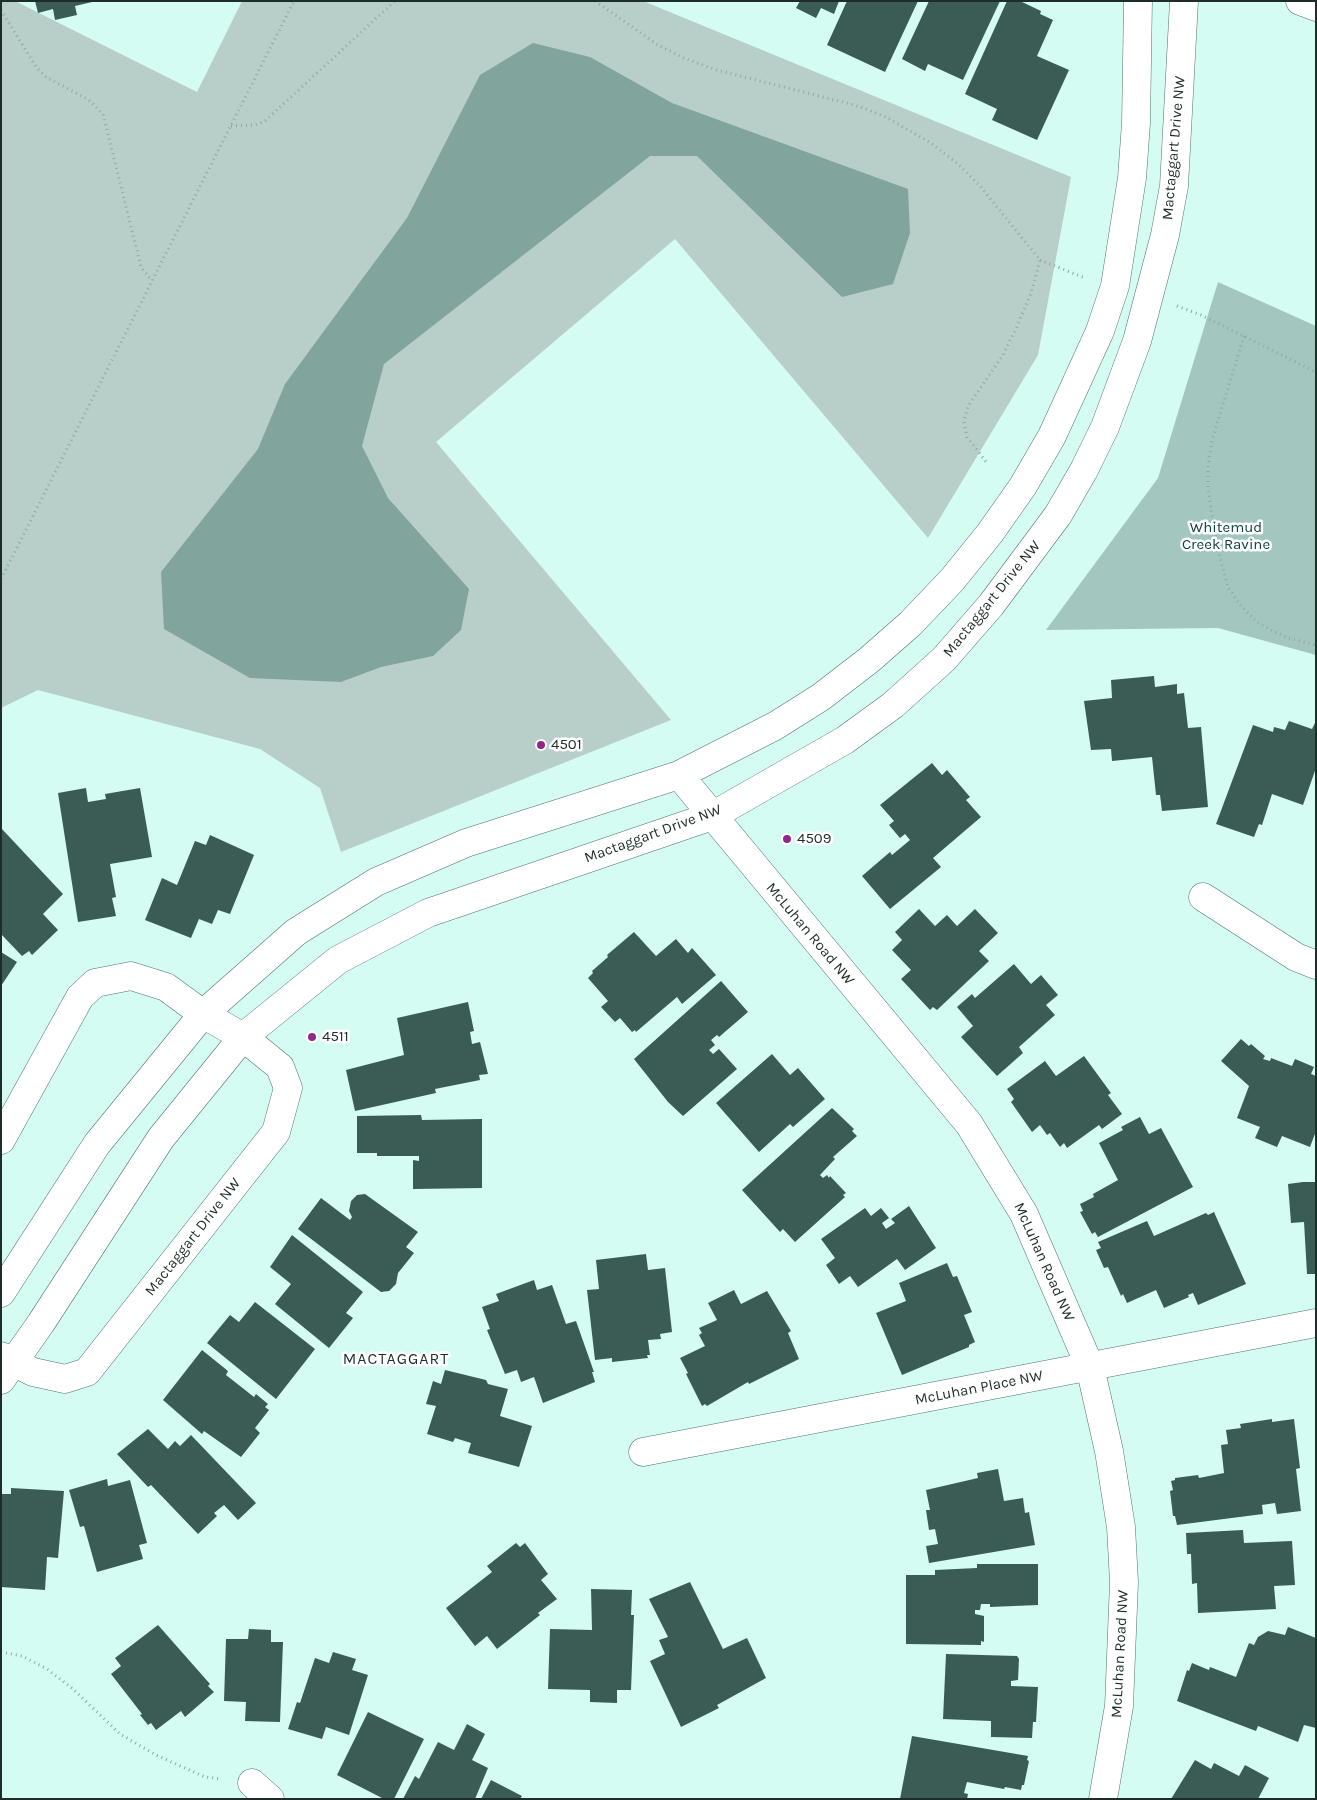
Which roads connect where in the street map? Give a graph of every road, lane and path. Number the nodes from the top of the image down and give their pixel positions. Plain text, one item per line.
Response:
1 (294, 1) edge
2 (395, 1) edge
3 (594, 1) edge
4 (1138, 1) edge
5 (1184, 1) edge
6 (1300, 1) edge
7 (1316, 7) edge
8 (1, 10) edge
9 (231, 126) junction
10 (152, 281) junction
11 (1316, 372) edge
12 (988, 464) dead end
13 (1, 579) edge
14 (1316, 645) edge
15 (679, 775) junction
16 (712, 816) junction
17 (1204, 897) dead end
18 (1316, 965) edge
19 (204, 1014) junction
20 (243, 1037) junction
21 (1, 1140) edge
22 (1, 1293) edge
23 (1316, 1323) edge
24 (5, 1366) edge
25 (1090, 1367) junction
26 (643, 1452) dead end
27 (1, 1652) edge
28 (261, 1791) edge
29 (1103, 1799) edge

1 - 9 path
2 - 9 path
3 - 12 path
4 - 15 street
5 - 16 street, Mactaggart Drive NW
6 - 7 street
8 - 10 path
9 - 10 path
10 - 13 path
11 - 14 path
15 - 16 street, McLuhan Road NW
15 - 19 street
16 - 20 street, Mactaggart Drive NW
16 - 25 street, McLuhan Road NW
17 - 18 street
19 - 20 street, Mactaggart Drive NW
19 - 21 street, Mactaggart Drive NW
19 - 22 street
20 - 24 street, Mactaggart Drive NW
20 - 24 street, Mactaggart Drive NW
23 - 25 street, McLuhan Place NW
25 - 26 street, McLuhan Place NW
25 - 29 street, McLuhan Road NW
27 - 28 path

